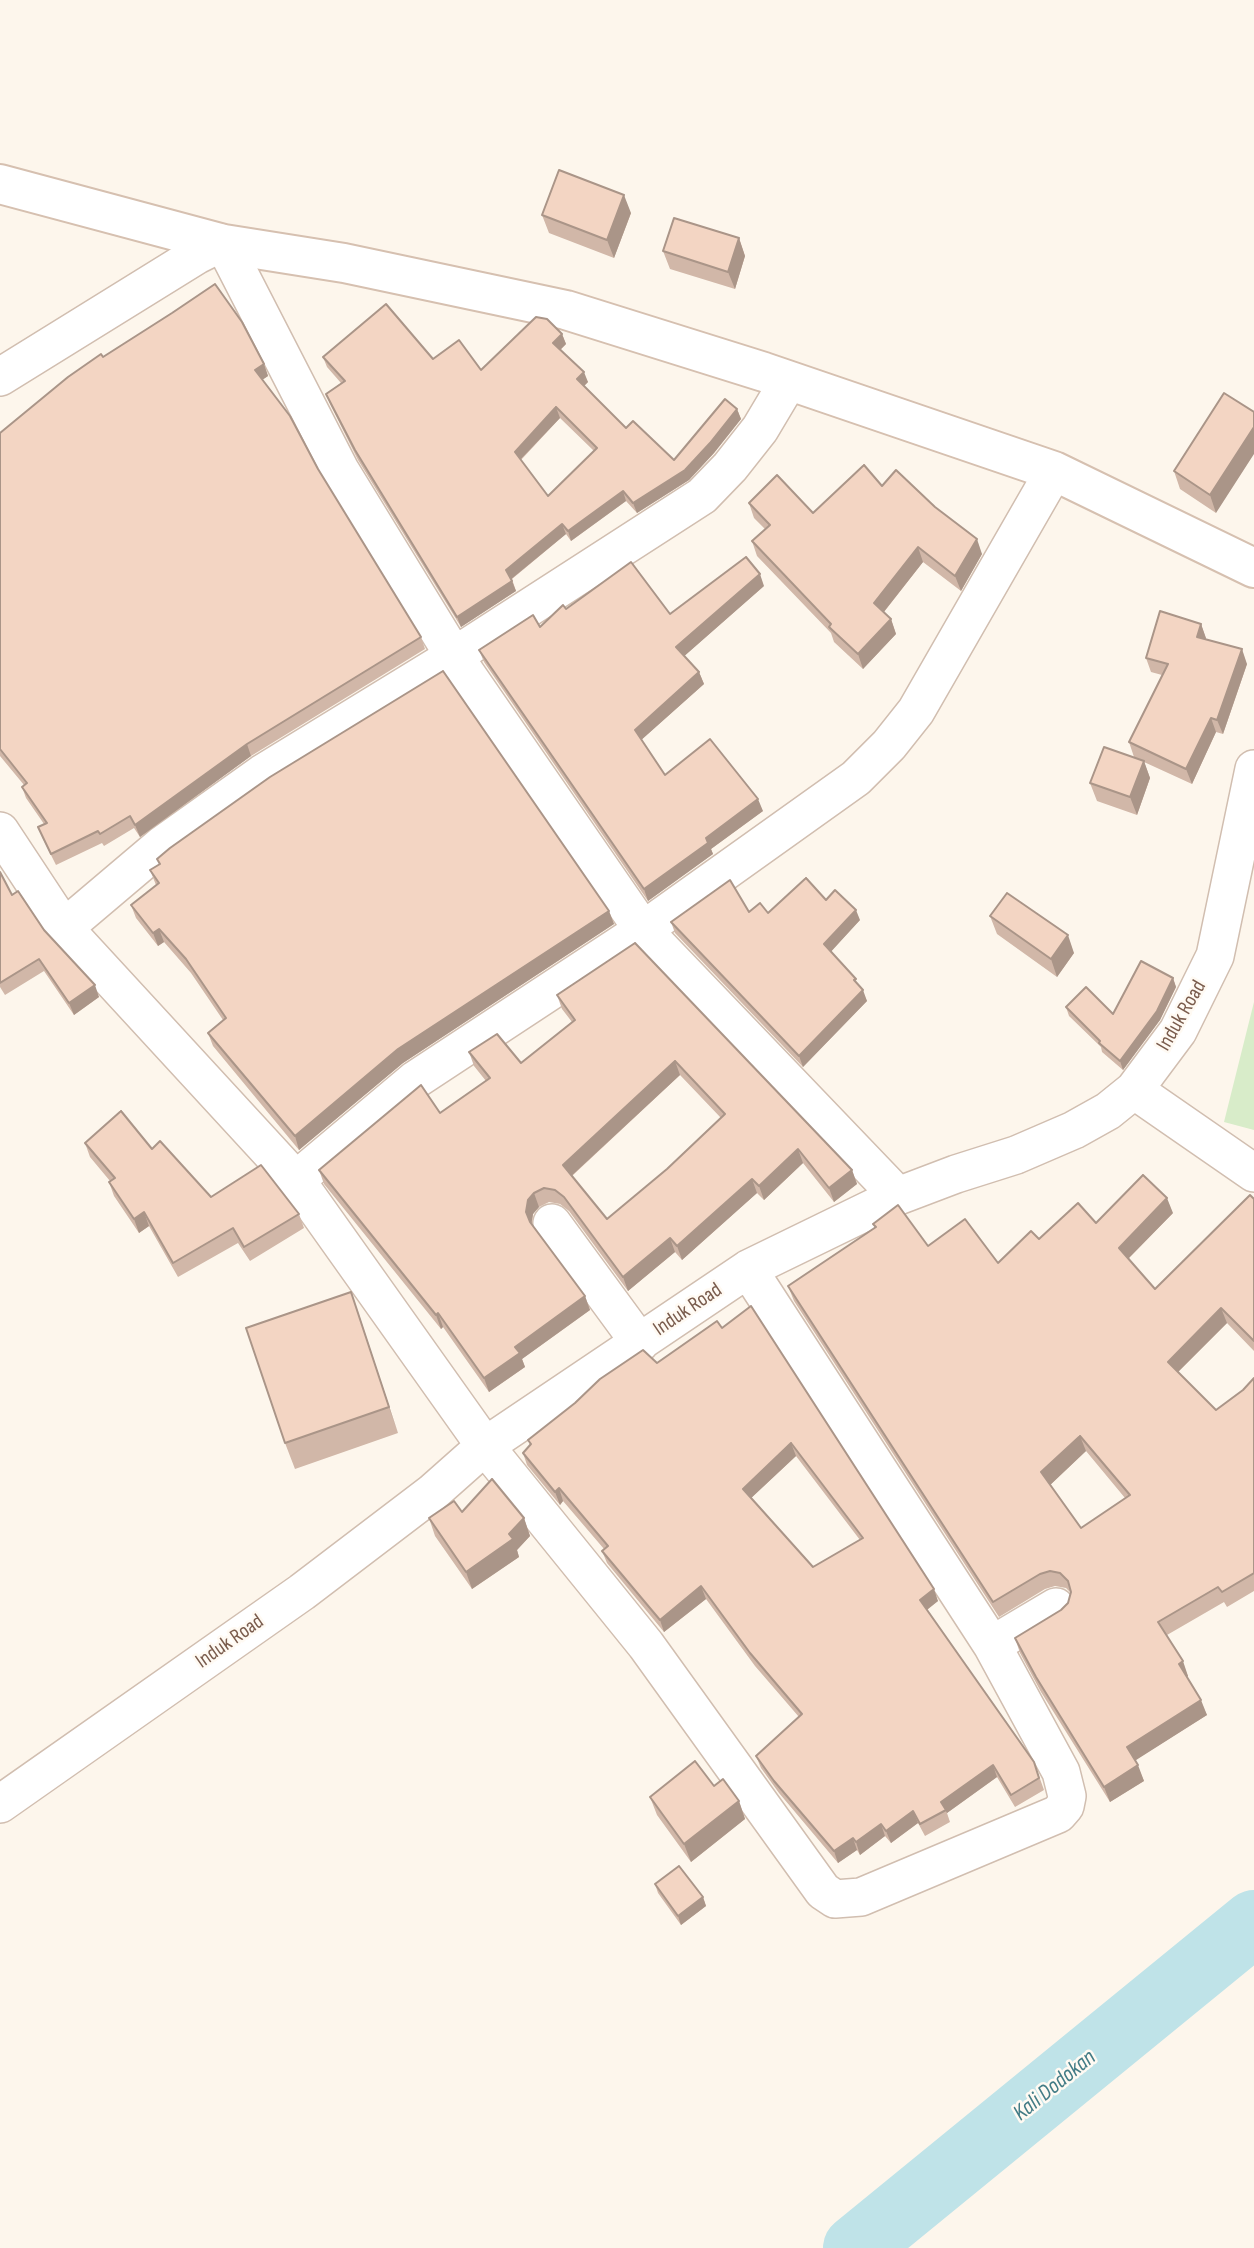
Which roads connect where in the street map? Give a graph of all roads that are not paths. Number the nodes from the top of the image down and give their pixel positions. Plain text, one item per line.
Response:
1 (0, 184) edge
2 (222, 244) junction
3 (0, 377) edge
4 (788, 382) junction
5 (1054, 471) junction
6 (1254, 568) edge
7 (454, 656) junction
8 (1254, 769) edge
9 (0, 831) edge
10 (64, 928) junction
11 (643, 930) junction
12 (1134, 1090) junction
13 (1254, 1173) edge
14 (296, 1180) junction
15 (898, 1196) junction
16 (552, 1223) dead end
17 (748, 1269) junction
18 (640, 1343) junction
19 (485, 1446) junction
20 (1056, 1607) dead end
21 (992, 1645) junction
22 (0, 1804) edge

1 - 2 street
2 - 3 street
2 - 4 street
2 - 7 street
4 - 5 street
4 - 7 street
5 - 6 street
5 - 11 street
7 - 10 street
7 - 11 street
8 - 12 street, Induk Road
9 - 10 street
10 - 14 street
11 - 14 street
11 - 15 street
12 - 13 street
12 - 15 street, Induk Road
14 - 19 street
15 - 17 street, Induk Road
16 - 18 street
17 - 18 street, Induk Road
17 - 21 street
18 - 19 street, Induk Road
19 - 21 street
19 - 22 street, Induk Road
20 - 21 street

